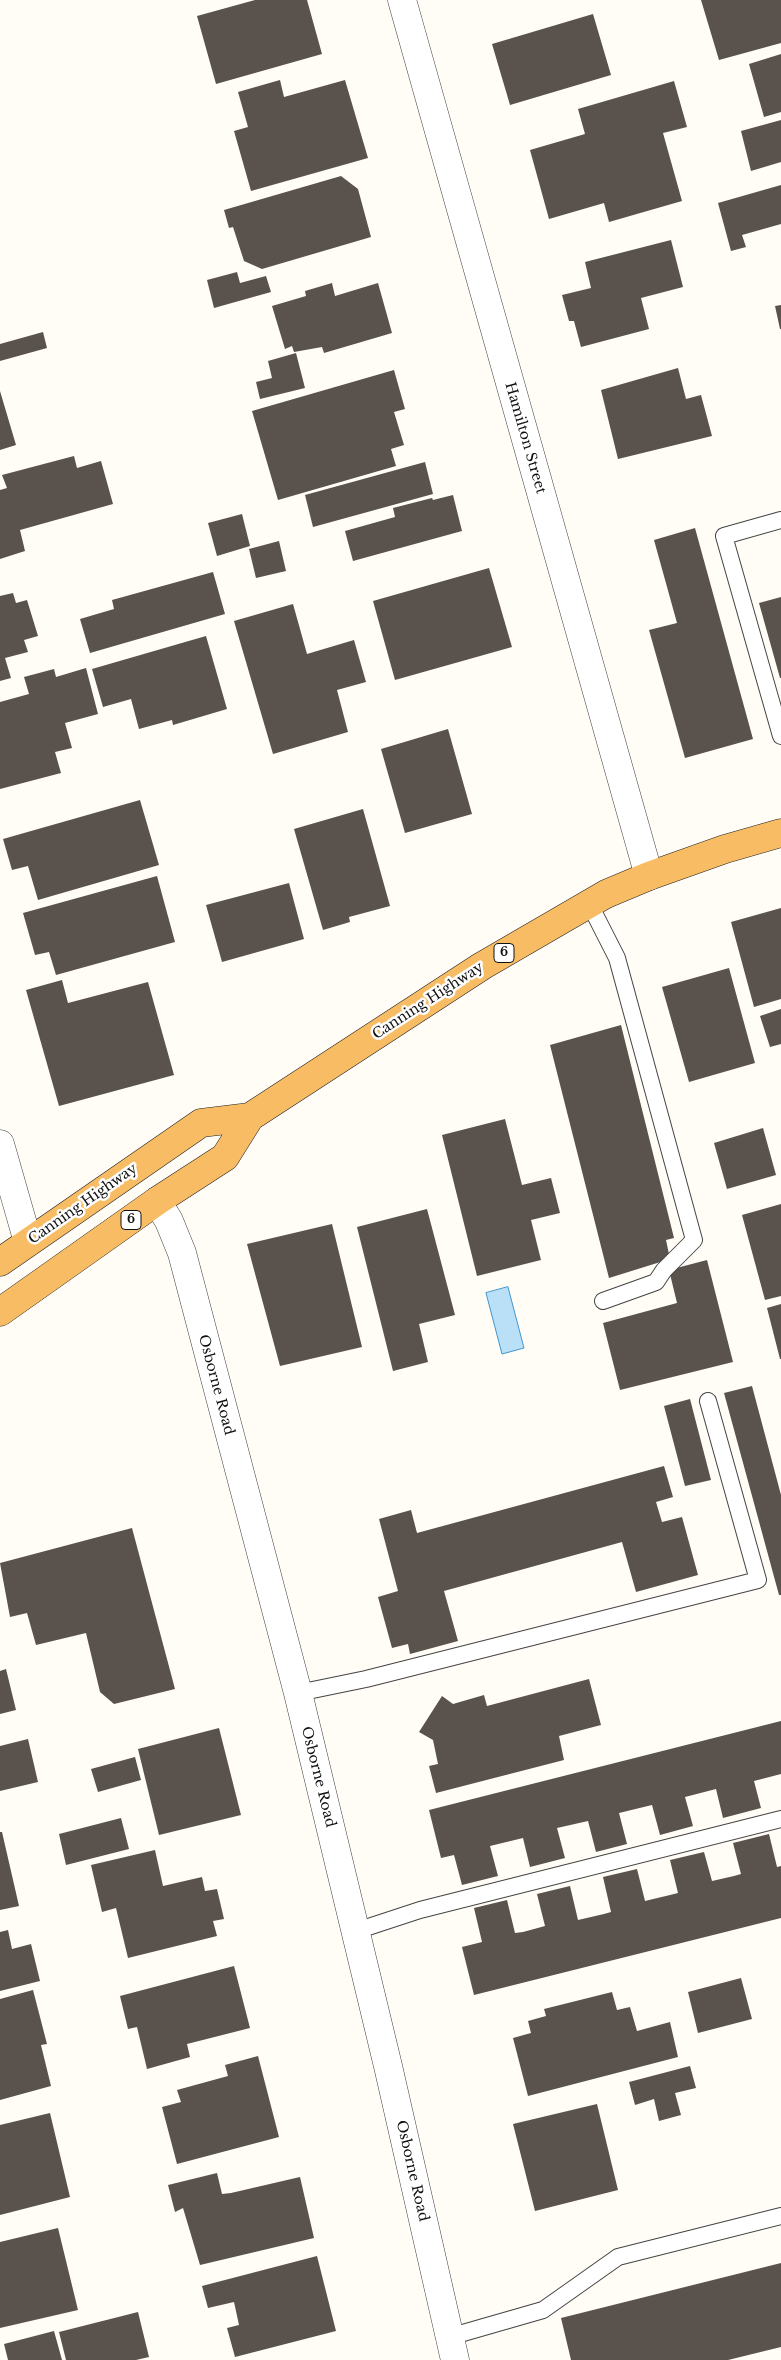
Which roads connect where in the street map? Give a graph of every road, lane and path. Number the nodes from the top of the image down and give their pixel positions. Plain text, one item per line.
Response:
1 (402, 0) edge
2 (781, 520) edge
3 (781, 736) edge
4 (781, 833) edge
5 (649, 876) junction
6 (589, 902) junction
7 (250, 1118) junction
8 (0, 1144) edge
9 (156, 1201) junction
10 (28, 1242) junction
11 (0, 1262) edge
12 (602, 1301) dead end
13 (0, 1312) edge
14 (708, 1401) dead end
15 (298, 1693) junction
16 (781, 1819) edge
17 (356, 1931) junction
18 (781, 2216) edge
19 (452, 2349) edge

1 - 5 street, Hamilton Street
2 - 3 lane
4 - 5 highway, Canning Highway / 6
5 - 6 highway, Canning Highway / 6
6 - 7 highway, Canning Highway / 6
6 - 12 lane
7 - 9 highway, Canning Highway / 6
7 - 10 highway, Canning Highway / 6
8 - 10 street
9 - 13 highway, Canning Highway / 6
9 - 15 street, Osborne Road
10 - 11 highway, Canning Highway / 6
14 - 15 lane
15 - 17 street, Osborne Road
16 - 17 lane
17 - 19 street, Osborne Road
18 - 19 lane

